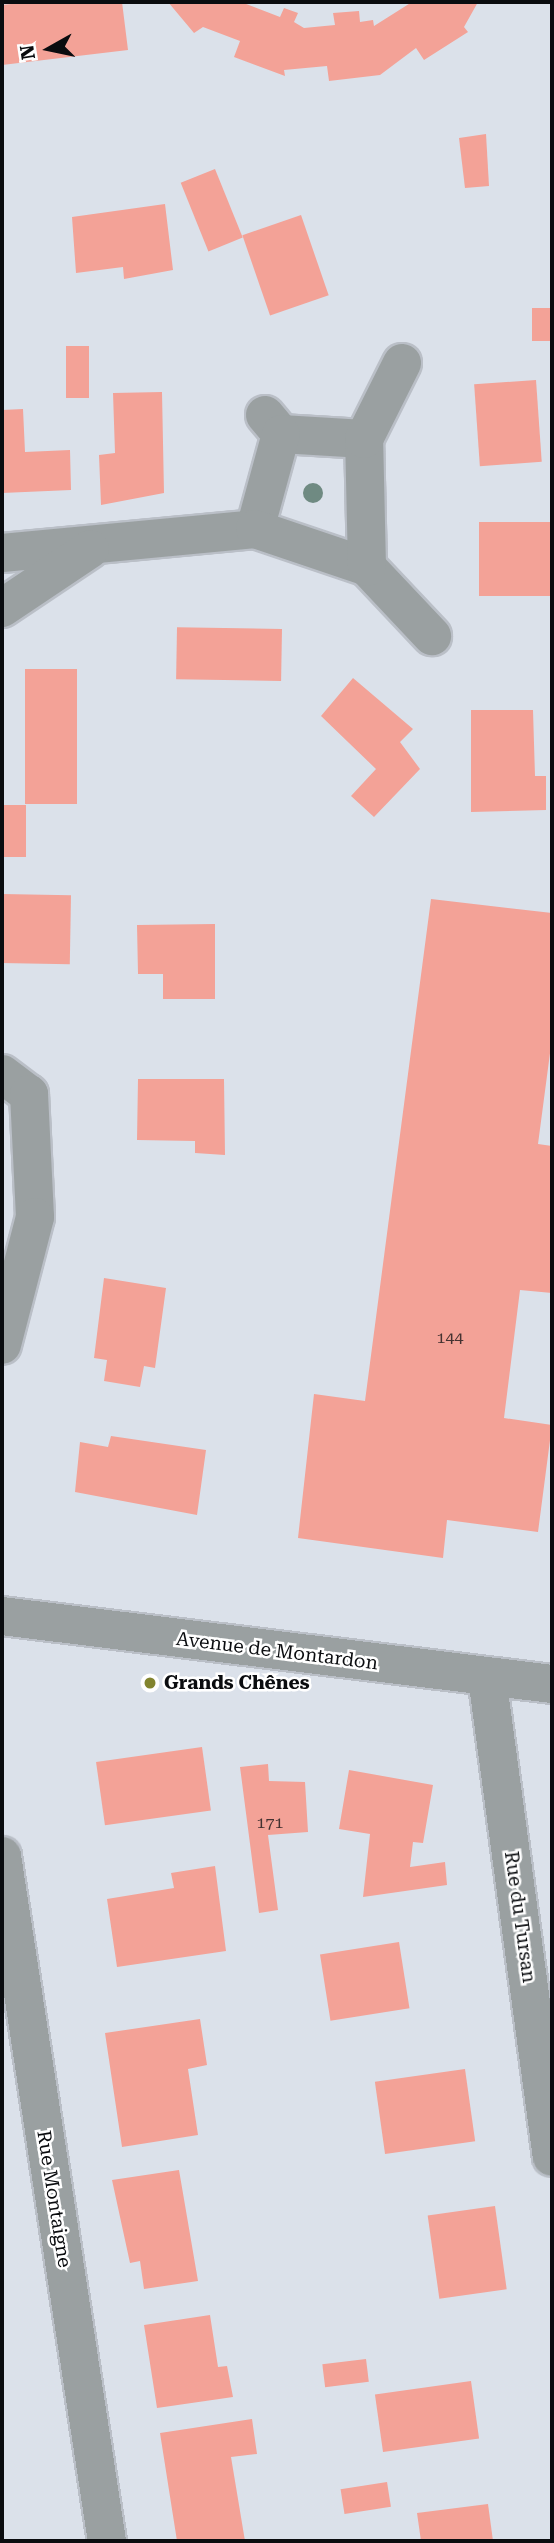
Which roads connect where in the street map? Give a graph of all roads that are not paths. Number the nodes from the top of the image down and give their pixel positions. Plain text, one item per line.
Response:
1 (402, 363) dead end
2 (364, 439) junction
3 (255, 529) junction
4 (90, 549) junction
5 (2, 553) edge
6 (367, 567) junction
7 (2, 608) edge
8 (432, 636) dead end
9 (2, 1074) edge
10 (2, 1345) edge
11 (2, 1616) edge
12 (487, 1677) junction
13 (552, 1684) edge
14 (2, 1856) edge
15 (552, 2157) edge
16 (107, 2541) edge

1 - 2 street
2 - 3 street
2 - 6 street
3 - 4 street
3 - 6 street
4 - 5 street
4 - 7 street
6 - 8 street
9 - 10 street
11 - 12 street, Avenue de Montardon
12 - 13 street, Avenue de Montardon
12 - 15 street, Rue du Tursan
14 - 16 street, Rue Montaigne

